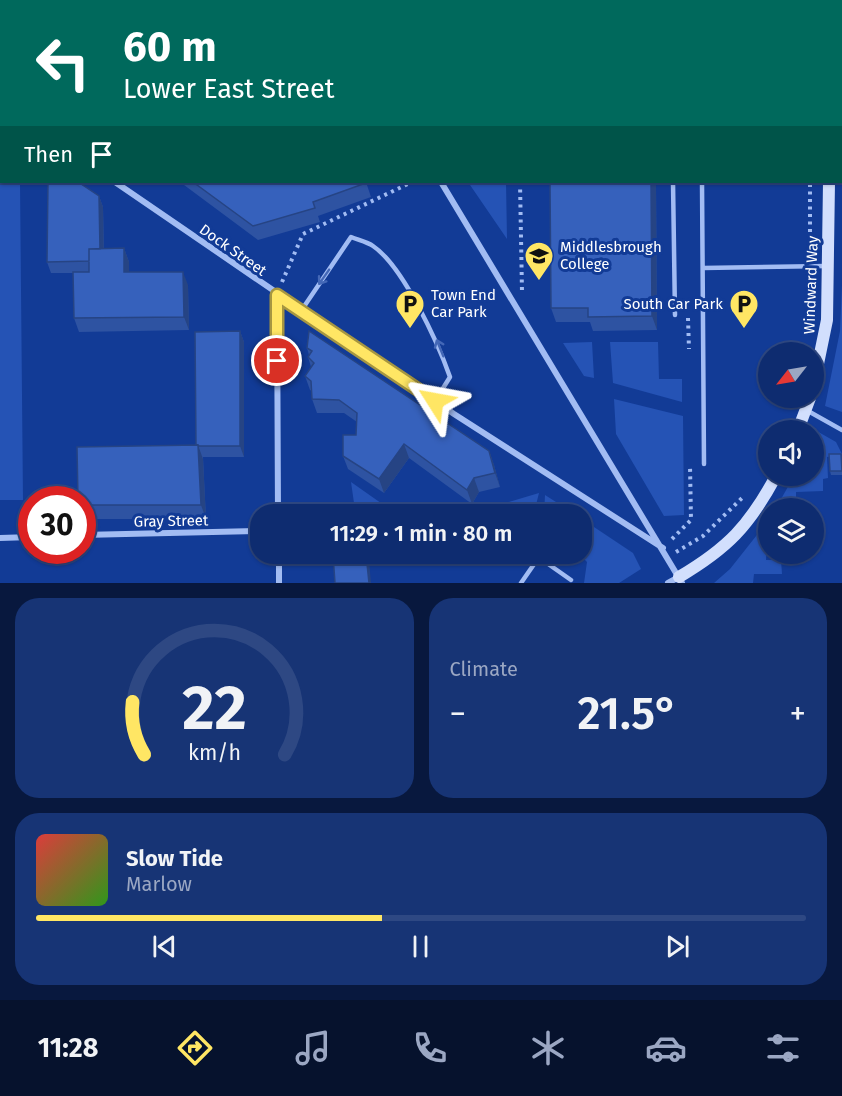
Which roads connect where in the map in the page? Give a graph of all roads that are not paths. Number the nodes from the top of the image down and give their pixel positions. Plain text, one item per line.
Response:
1 (116, 183) edge
2 (442, 183) edge
3 (673, 183) edge
4 (702, 183) edge
5 (829, 183) edge
6 (827, 266) junction
7 (703, 268) junction
8 (277, 295) junction
9 (301, 310) junction
10 (675, 315) dead end
11 (822, 342) edge
12 (435, 401) junction
13 (806, 410) joint
14 (802, 420) edge
15 (842, 430) edge
16 (704, 464) dead end
17 (770, 486) edge
18 (278, 504) edge
19 (250, 531) edge
20 (96, 536) edge
21 (18, 537) edge
22 (0, 538) edge
23 (663, 548) junction
24 (279, 564) edge
25 (531, 564) edge
26 (549, 564) edge
27 (571, 580) dead end
28 (676, 581) edge
29 (279, 583) edge
30 (521, 583) edge

1 - 8 street, Dock Street
2 - 23 street
3 - 10 lane
4 - 7 lane
5 - 6 street, Windward Way
6 - 7 lane
6 - 11 street, Windward Way
7 - 16 lane
8 - 9 street, Dock Street
8 - 18 street
9 - 12 street, Dock Street
12 -> 9 lane
12 - 23 street, Dock Street
13 - 14 street
13 - 15 lane
17 - 28 street
19 - 20 street, Gray Street
21 - 22 street
23 - 28 street
24 - 29 street
25 - 30 lane
26 - 27 lane

